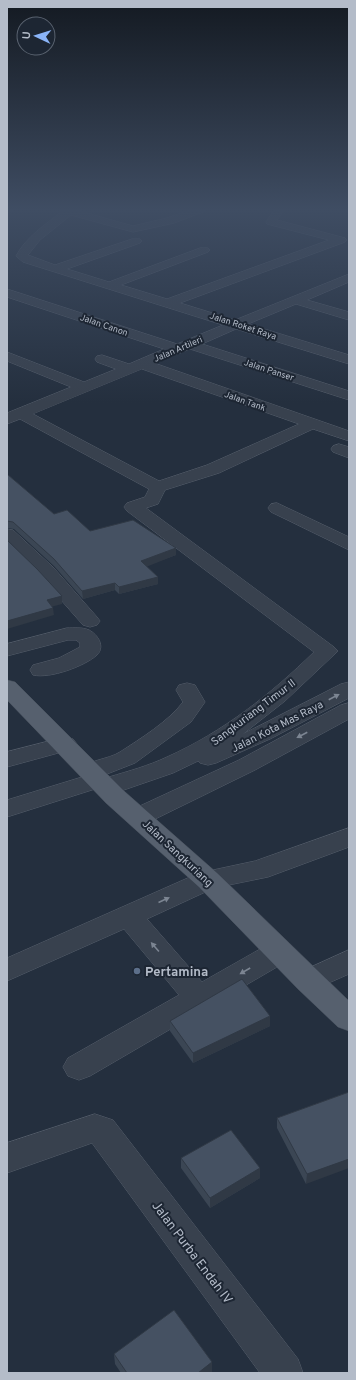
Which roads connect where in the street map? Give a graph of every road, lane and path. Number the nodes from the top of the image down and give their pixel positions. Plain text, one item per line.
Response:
1 (72, 274) edge
2 (140, 274) edge
3 (248, 274) edge
4 (348, 279) edge
5 (110, 286) junction
6 (7, 293) edge
7 (295, 300) junction
8 (169, 303) junction
9 (349, 316) edge
10 (238, 324) junction
11 (184, 347) junction
12 (7, 356) edge
13 (102, 359) dead end
14 (349, 360) edge
15 (136, 367) junction
16 (84, 387) junction
17 (349, 396) edge
18 (14, 416) edge
19 (311, 424) junction
20 (346, 441) edge
21 (158, 487) junction
22 (277, 508) dead end
23 (7, 534) edge
24 (349, 544) edge
25 (90, 621) dead end
26 (7, 650) edge
27 (41, 670) dead end
28 (349, 689) edge
29 (188, 690) dead end
30 (11, 696) edge
31 (349, 710) edge
32 (270, 741) junction
33 (65, 744) junction
34 (7, 760) edge
35 (103, 784) junction
36 (7, 809) edge
37 (138, 817) junction
38 (349, 837) edge
39 (208, 880) junction
40 (128, 916) junction
41 (279, 952) junction
42 (349, 961) edge
43 (7, 970) edge
44 (308, 981) junction
45 (199, 998) junction
46 (349, 1019) edge
47 (79, 1067) dead end
48 (7, 1158) edge
49 (284, 1373) edge

1 - 5 street, Jalan Roket Raya
2 - 5 street
3 - 8 street
4 - 7 street, Jalan Artileri
5 - 8 street, Jalan Roket Raya
6 - 11 street, Jalan Canon
7 - 9 street
7 - 10 street, Jalan Artileri
8 - 10 street, Jalan Roket Raya
10 - 11 street, Jalan Artileri
10 - 14 street, Jalan Roket Raya
11 - 15 street, Jalan Artileri
11 - 17 street, Jalan Panser
12 - 16 street
13 - 15 street, Jalan Tank
15 - 16 street, Jalan Artileri
15 - 19 street, Jalan Tank
16 - 18 street, Jalan Artileri
18 - 21 street
19 - 20 street, Jalan Tank
19 - 21 street
21 - 35 street, Sangkuriang Timur II
22 - 24 street
23 - 25 street
26 - 27 street
32 -> 28 street, Jalan Kota Mas Raya
29 - 35 street
30 - 33 main road, Jalan Sangkuriang
31 -> 32 street, Jalan Kota Mas Raya
32 - 35 street, Jalan Kota Mas Raya
32 - 37 street, Jalan Kota Mas Raya
33 - 34 street
33 - 35 main road, Jalan Sangkuriang
35 - 36 street
35 - 37 main road, Jalan Sangkuriang
37 - 39 main road, Jalan Sangkuriang
38 - 39 street
40 -> 39 street
39 - 41 main road, Jalan Sangkuriang
40 - 43 street
45 -> 40 street
41 - 44 main road, Jalan Sangkuriang
41 -> 45 street
42 - 44 street
44 - 46 main road, Jalan Sangkuriang
45 - 47 street
48 - 49 street, Jalan Purba Endah IV

